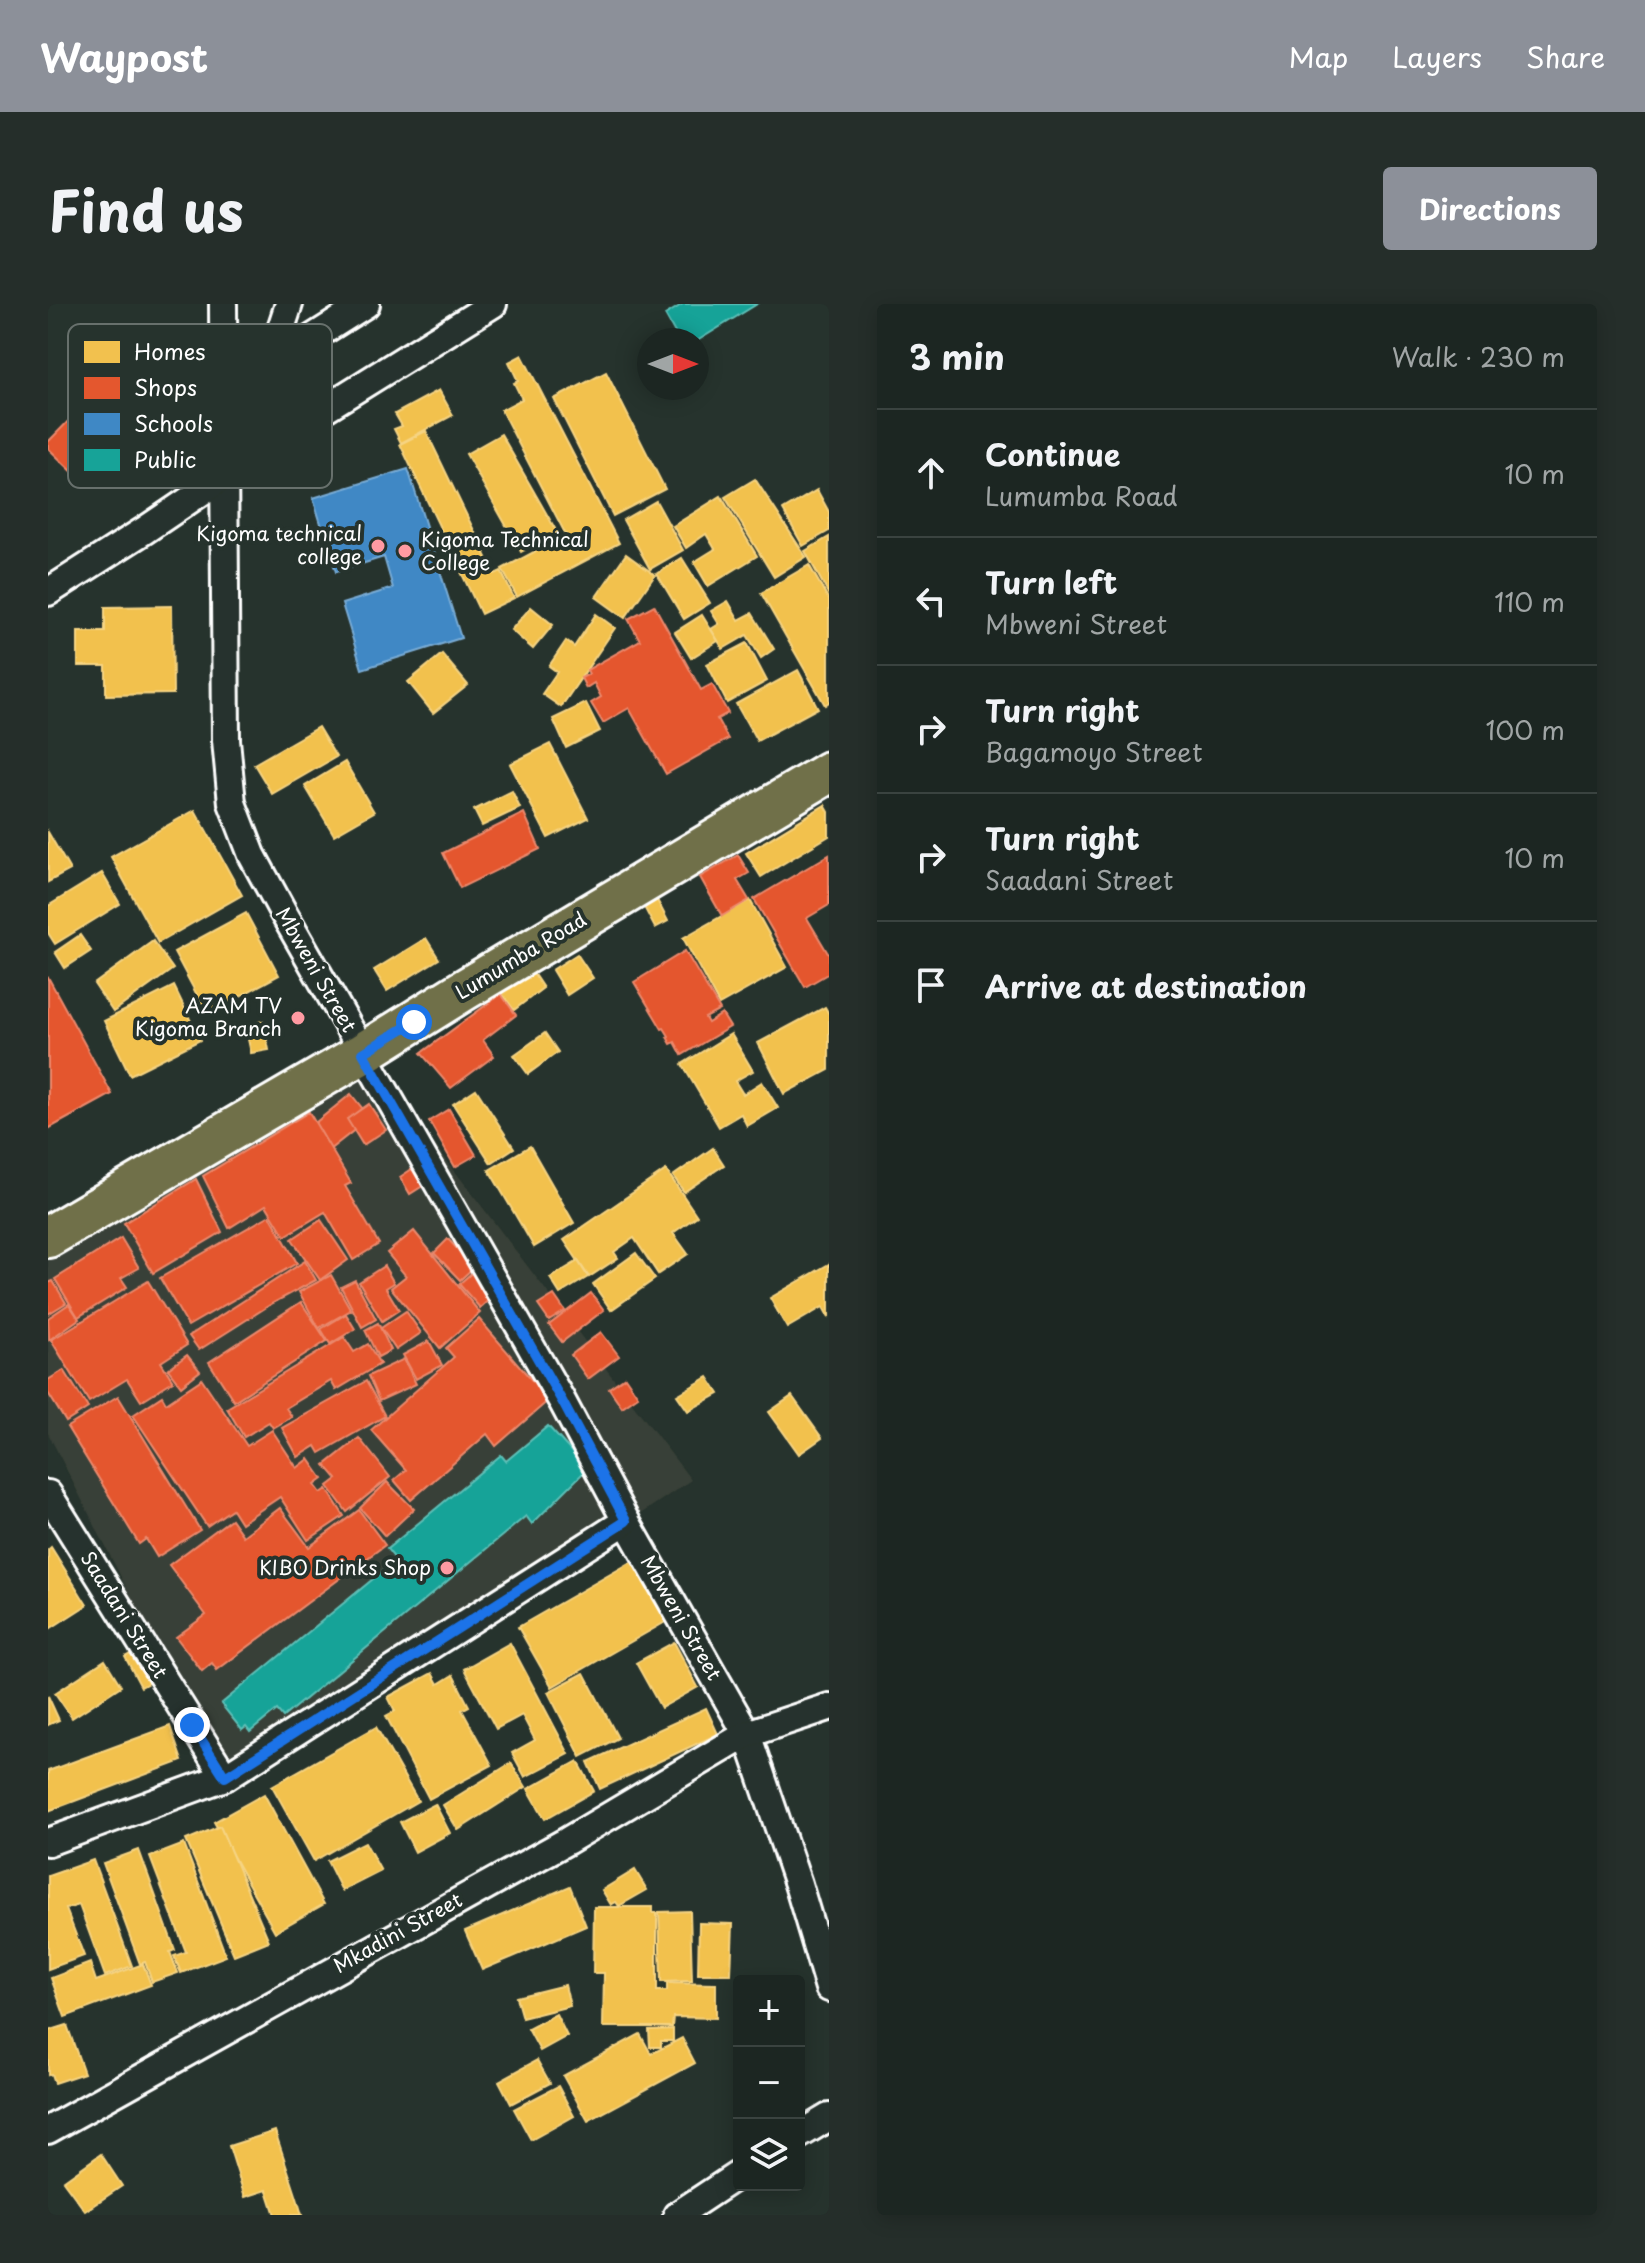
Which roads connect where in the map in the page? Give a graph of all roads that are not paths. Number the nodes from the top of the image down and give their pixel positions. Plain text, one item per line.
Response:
1 (223, 304) edge
2 (289, 304) edge
3 (366, 304) edge
4 (493, 304) edge
5 (224, 324) edge
6 (282, 324) edge
7 (332, 325) edge
8 (332, 403) edge
9 (205, 488) edge
10 (222, 488) edge
11 (48, 592) edge
12 (829, 772) edge
13 (363, 1053) junction
14 (48, 1237) edge
15 (48, 1494) edge
16 (626, 1521) junction
17 (829, 1707) edge
18 (747, 1734) junction
19 (225, 1777) junction
20 (48, 1842) edge
21 (829, 1988) edge
22 (829, 2117) edge
23 (48, 2130) edge
24 (805, 2131) edge
25 (733, 2178) edge
26 (677, 2215) edge

1 - 5 street, Mbweni Street
2 - 6 street
3 - 7 street
4 - 8 street
9 - 11 street
10 - 13 street, Mbweni Street
12 - 13 main road, Lumumba Road
13 - 14 main road, Lumumba Road
13 - 16 street, Mbweni Street
15 - 19 street, Saadani Street
16 - 18 street, Mbweni Street
16 - 19 street
17 - 18 street
18 - 21 street, Mbweni Street
18 - 23 street, Mkadini Street
19 - 20 street
22 - 24 street
25 - 26 street

